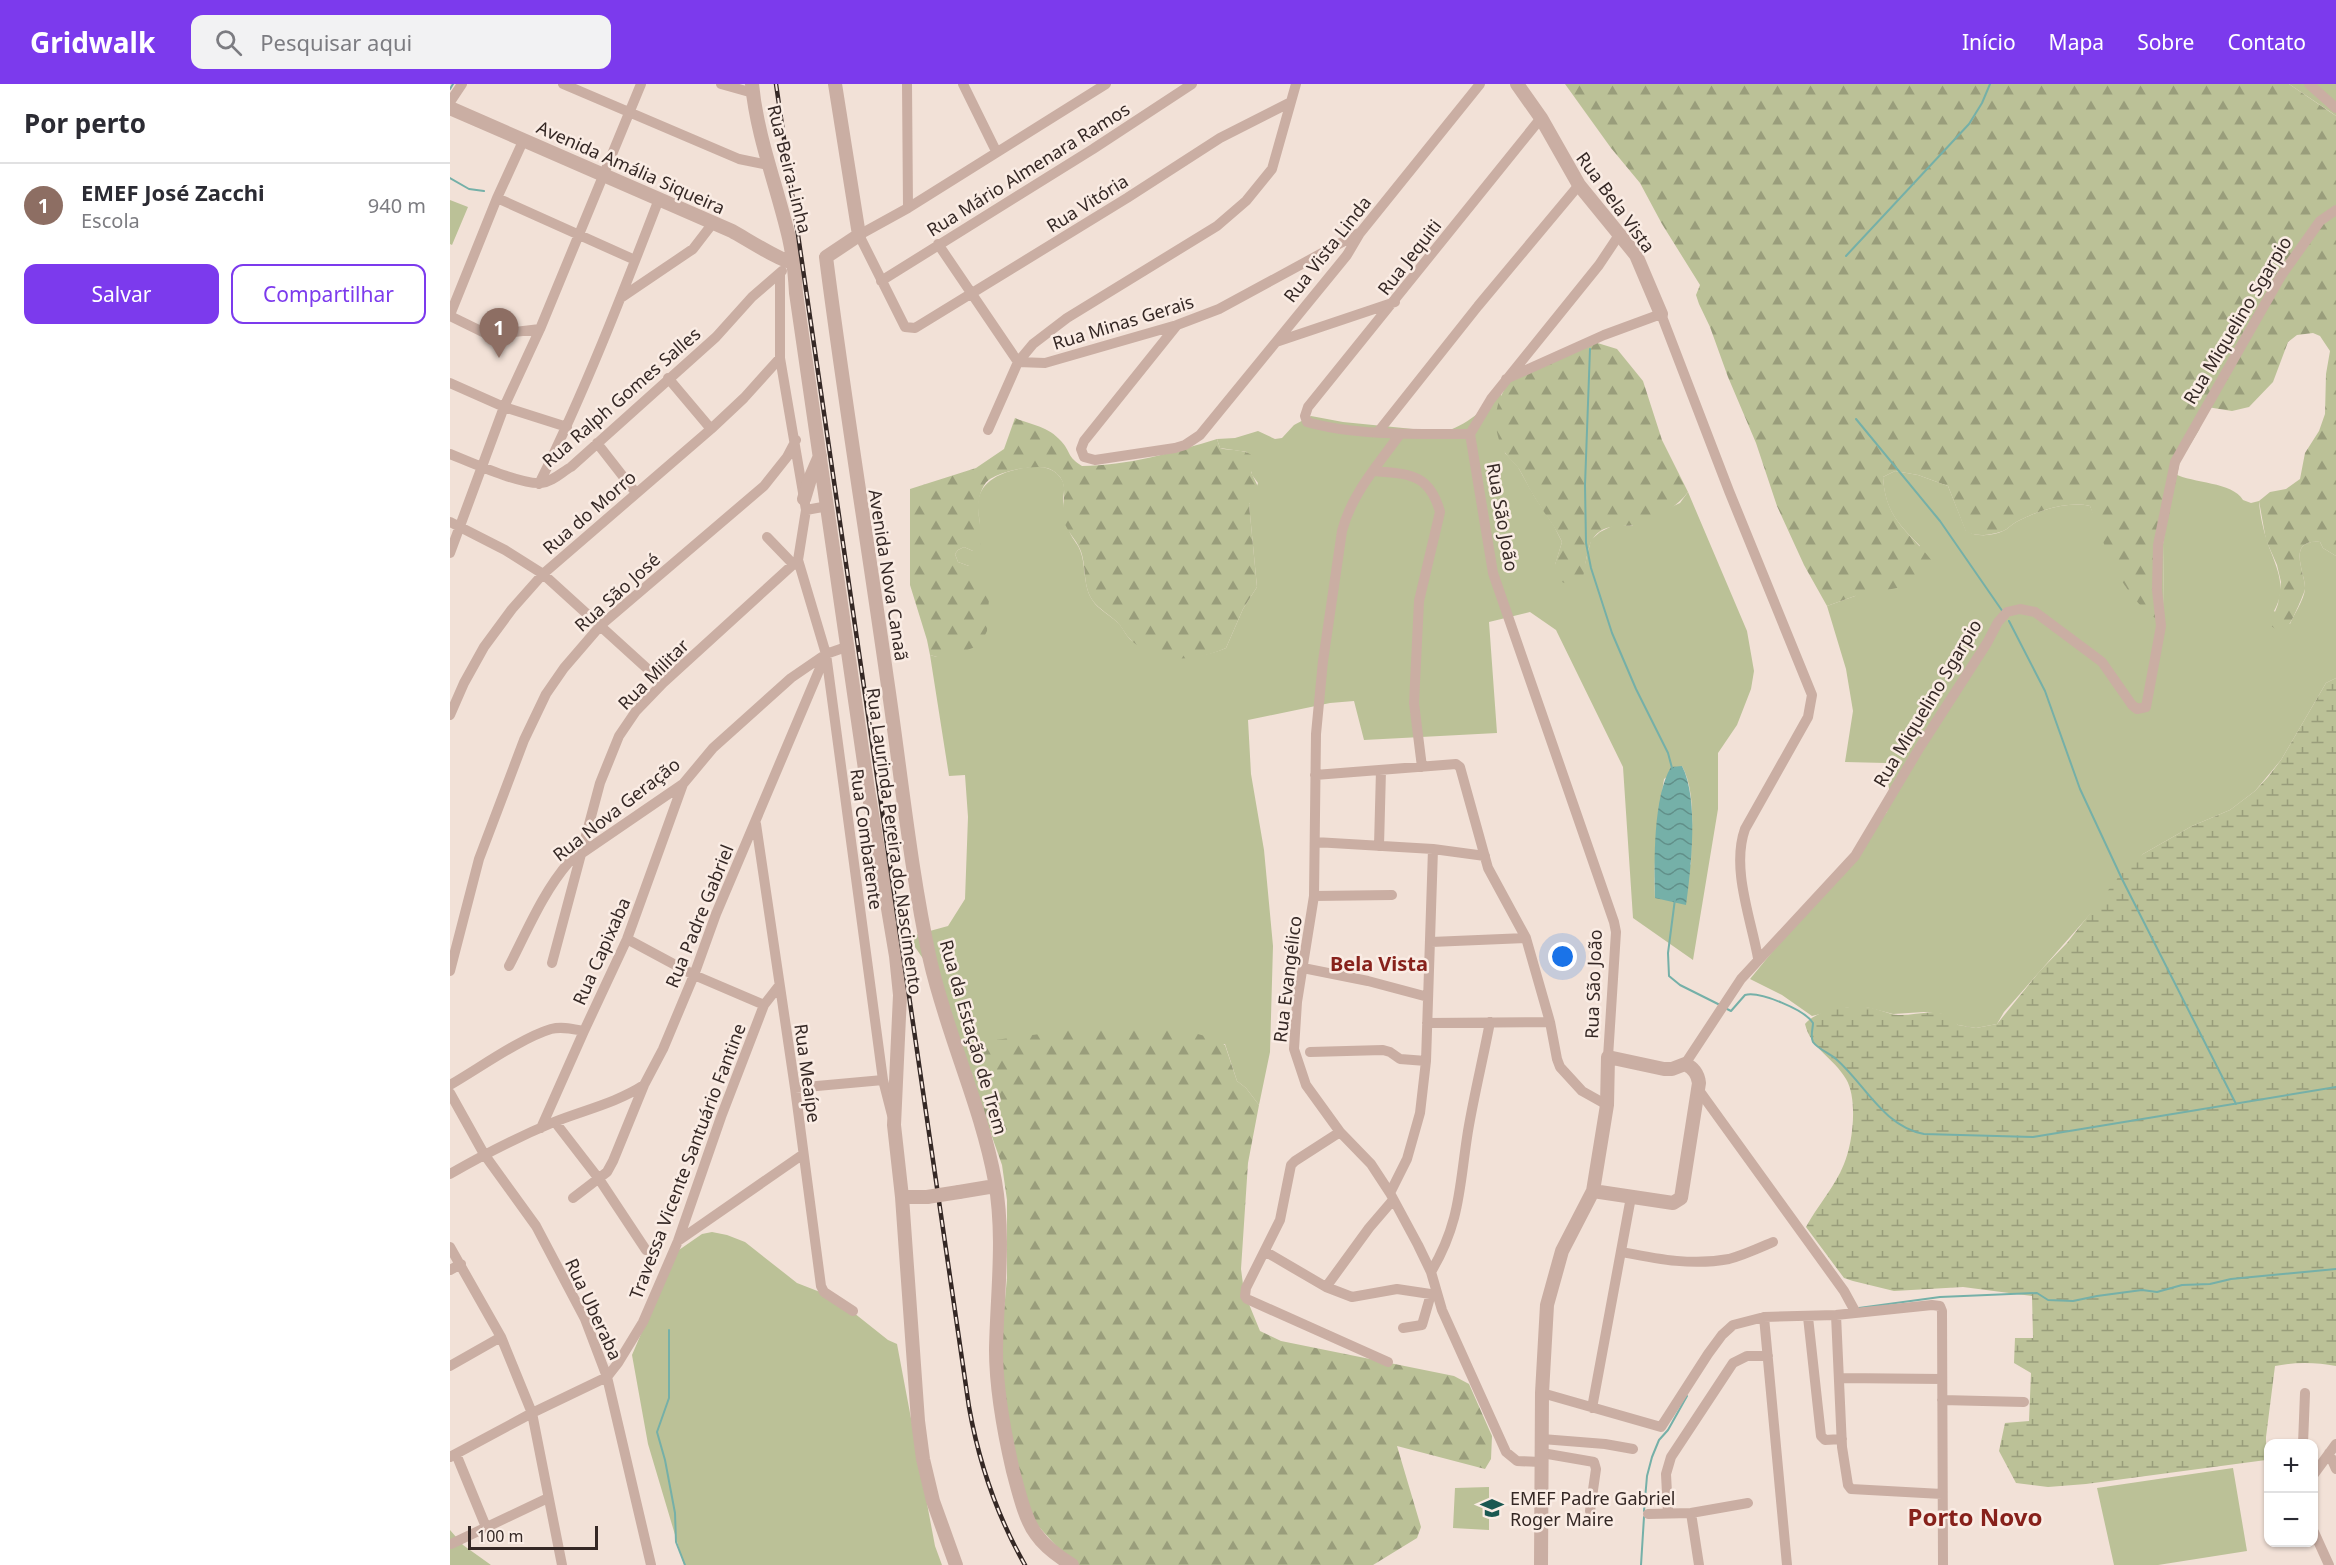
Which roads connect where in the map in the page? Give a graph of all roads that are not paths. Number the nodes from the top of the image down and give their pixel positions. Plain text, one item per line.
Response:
1 (462, 84) edge
2 (562, 84) edge
3 (640, 84) edge
4 (721, 84) edge
5 (835, 84) edge
6 (907, 84) edge
7 (963, 84) edge
8 (1106, 84) edge
9 (1192, 84) edge
10 (1296, 84) edge
11 (1480, 84) edge
12 (1517, 84) edge
13 (2309, 84) edge
14 (753, 88) edge
15 (450, 102) edge
16 (1289, 104) junction
17 (450, 108) edge
18 (2336, 108) edge
19 (628, 114) junction
20 (1541, 118) junction
21 (524, 139) junction
22 (996, 151) junction
23 (768, 165) junction
24 (603, 175) junction
25 (1579, 185) junction
26 (497, 198) junction
27 (659, 199) junction
28 (908, 208) junction
29 (2336, 210) edge
30 (713, 223) junction
31 (1360, 233) junction
32 (860, 234) junction
33 (1619, 235) junction
34 (579, 236) junction
35 (938, 244) junction
36 (635, 260) junction
37 (786, 266) junction
38 (881, 281) junction
39 (972, 293) junction
40 (622, 297) junction
41 (1395, 302) junction
42 (1661, 314) junction
43 (450, 316) edge
44 (1177, 325) junction
45 (540, 328) junction
46 (1276, 342) junction
47 (780, 358) junction
48 (1018, 362) junction
49 (668, 378) junction
50 (1506, 379) junction
51 (450, 383) edge
52 (504, 406) junction
53 (567, 427) junction
54 (711, 429) junction
55 (988, 430) dead end
56 (1378, 432) junction
57 (1400, 434) junction
58 (1470, 434) junction
59 (796, 440) junction
60 (597, 443) junction
61 (450, 454) edge
62 (820, 456) junction
63 (482, 467) junction
64 (1373, 471) junction
65 (539, 484) junction
66 (636, 493) junction
67 (805, 505) junction
68 (828, 506) junction
69 (450, 522) edge
70 (461, 526) junction
71 (767, 537) dead end
72 (450, 553) edge
73 (796, 562) junction
74 (543, 574) junction
75 (601, 626) junction
76 (849, 646) junction
77 (826, 654) junction
78 (663, 683) junction
79 (450, 715) edge
80 (1422, 766) junction
81 (1381, 770) junction
82 (1315, 775) junction
83 (683, 783) junction
84 (755, 824) junction
85 (1315, 842) junction
86 (1379, 846) junction
87 (1433, 849) junction
88 (582, 853) junction
89 (1485, 856) junction
90 (1392, 895) dead end
91 (1314, 896) junction
92 (919, 898) joint
93 (1526, 938) junction
94 (627, 939) junction
95 (1431, 942) junction
96 (1758, 958) junction
97 (552, 963) dead end
98 (510, 966) dead end
99 (1303, 968) junction
100 (450, 971) edge
101 (694, 975) junction
102 (778, 987) junction
103 (1428, 997) junction
104 (764, 1005) junction
105 (1490, 1022) junction
106 (1550, 1022) junction
107 (1426, 1023) junction
108 (584, 1031) junction
109 (1310, 1052) dead end
110 (1608, 1057) junction
111 (1426, 1062) junction
112 (1685, 1065) junction
113 (883, 1080) junction
114 (450, 1085) edge
115 (644, 1085) junction
116 (795, 1088) junction
117 (1698, 1089) junction
118 (450, 1093) edge
119 (1607, 1105) junction
120 (555, 1122) junction
121 (894, 1125) junction
122 (541, 1128) junction
123 (1340, 1132) junction
124 (484, 1154) junction
125 (802, 1155) junction
126 (450, 1174) edge
127 (599, 1179) junction
128 (996, 1186) junction
129 (1593, 1191) junction
130 (1392, 1196) junction
131 (902, 1197) junction
132 (1631, 1197) junction
133 (573, 1198) dead end
134 (678, 1241) junction
135 (1773, 1242) dead end
136 (450, 1247) edge
137 (646, 1250) dead end
138 (1266, 1252) junction
139 (1622, 1252) junction
140 (461, 1264) junction
141 (450, 1270) edge
142 (1431, 1272) junction
143 (1326, 1287) junction
144 (1434, 1295) junction
145 (853, 1311) dead end
146 (1856, 1313) junction
147 (1836, 1316) junction
148 (1764, 1317) junction
149 (1808, 1317) junction
150 (1403, 1328) dead end
151 (501, 1337) junction
152 (1768, 1356) junction
153 (1388, 1362) dead end
154 (450, 1366) edge
155 (607, 1377) junction
156 (1839, 1378) junction
157 (1942, 1379) junction
158 (1542, 1393) junction
159 (2305, 1393) dead end
160 (1942, 1400) junction
161 (2024, 1402) dead end
162 (1592, 1408) junction
163 (532, 1413) junction
164 (1842, 1439) junction
165 (2303, 1439) edge
166 (1632, 1449) dead end
167 (2332, 1449) edge
168 (1542, 1451) junction
169 (453, 1455) edge
170 (2318, 1467) edge
171 (2336, 1469) edge
172 (1942, 1494) junction
173 (548, 1498) junction
174 (1748, 1503) dead end
175 (1590, 1511) dead end
176 (1668, 1513) junction
177 (1691, 1513) junction
178 (1648, 1515) dead end
179 (486, 1527) junction
180 (2318, 1542) edge
181 (451, 1544) edge
182 (562, 1565) edge
183 (651, 1565) edge
184 (956, 1565) edge
185 (1072, 1565) edge
186 (1541, 1565) edge
187 (1699, 1565) edge
188 (1786, 1565) edge
189 (1942, 1565) edge
190 (2329, 1565) edge

1 - 15 street
2 - 19 street
3 - 19 street
4 - 14 street
5 - 32 street
6 - 28 street
7 - 22 street
8 - 22 street
9 - 35 street, Rua Mário Almenara Ramos
10 - 16 street
11 - 31 street, Rua Vista Linda
12 - 20 street, Rua Bela Vista
13 - 18 street
14 - 23 street, Rua Beira Linha
16 - 39 street, Rua Vitória
16 - 48 street
17 - 21 street, Avenida Amália Siqueira
19 - 23 street
19 - 24 street
20 - 25 street, Rua Bela Vista
20 - 41 street, Rua Jequiti
21 - 24 street, Avenida Amália Siqueira
21 - 26 street
22 - 28 street
23 - 37 street, Rua Beira Linha
24 - 27 street, Avenida Amália Siqueira
24 - 34 street
25 - 33 street, Rua Bela Vista
25 - 56 street
26 - 34 street
26 - 43 street
27 - 30 street, Avenida Amália Siqueira
27 - 36 street
28 - 32 street
29 - 96 street, Rua Miquelino Sgarpio
30 - 37 street, Avenida Amália Siqueira
30 - 40 street
31 - 44 street, Rua Minas Gerais
31 - 46 street, Rua Vista Linda
32 - 38 street
32 - 92 street, Avenida Nova Canaã
33 - 42 street, Rua Bela Vista
33 - 50 street
34 - 36 street
34 - 45 street
35 - 38 street, Rua Mário Almenara Ramos
35 - 39 street
36 - 40 street
37 - 47 street
37 - 49 street, Rua Ralph Gomes Salles
37 - 62 street, Rua Laurinda Pereira do Nascimento
38 - 39 street, Rua Vitória
39 - 48 street
40 - 53 street
41 - 46 street
41 - 56 street, Rua Jequiti
42 - 50 street
42 - 96 street
43 - 45 street
44 - 46 street, Rua Vista Linda
44 - 48 street, Rua Minas Gerais
45 - 52 street
47 - 54 street, Rua do Morro
47 - 59 street
48 - 55 street
49 - 54 street
49 - 60 street, Rua Ralph Gomes Salles
50 - 58 street
51 - 52 street
52 - 53 street
52 - 63 street
53 - 65 street
54 - 66 street, Rua do Morro
56 - 57 street
57 - 58 street
57 - 64 street, Rua Evangélico
58 - 110 street, Rua São João
59 - 67 street
59 - 75 street, Rua São José
60 - 65 street, Rua Ralph Gomes Salles
60 - 66 street
61 - 63 street, Rua Ralph Gomes Salles
62 - 67 street
62 - 68 street, Rua Laurinda Pereira do Nascimento
63 - 65 street, Rua Ralph Gomes Salles
63 - 70 street
64 - 80 street
64 - 82 street, Rua Evangélico
66 - 74 street, Rua do Morro
67 - 68 street
67 - 73 street
68 - 76 street, Rua Laurinda Pereira do Nascimento
69 - 70 street
70 - 72 street
70 - 74 street
71 - 73 street
73 - 77 street, Rua Combatente
73 - 78 street, Rua Militar
74 - 75 street
74 - 79 street, Rua do Morro
75 - 78 street
75 - 100 street, Rua São José
76 - 77 street
76 - 121 street, Rua Laurinda Pereira do Nascimento
77 - 83 street, Rua Nova Geração
77 - 84 street, Rua Padre Gabriel
77 - 113 street, Rua Combatente
78 - 88 street, Rua Militar
80 - 81 street
80 - 89 street
81 - 82 street
81 - 86 street
82 - 85 street, Rua Evangélico
83 - 88 street, Rua Nova Geração
83 - 94 street, Rua Capixaba
84 - 101 street, Rua Padre Gabriel
84 - 102 street, Rua Meaípe
85 - 86 street
85 - 91 street, Rua Evangélico
86 - 87 street
87 - 89 street
87 - 95 street
88 - 97 street, Rua Militar
88 - 98 street, Rua Nova Geração
89 - 93 street
90 - 91 street
91 - 99 street, Rua Evangélico
92 - 128 street, Rua da Estação de Trem
93 - 95 street
93 - 106 street
94 - 101 street
94 - 108 street, Rua Capixaba
95 - 103 street
96 - 112 street, Rua Miquelino Sgarpio
99 - 103 street
99 - 123 street, Rua Evangélico
101 - 104 street
101 - 115 street, Rua Padre Gabriel
102 - 104 street, Travessa Vicente Santuário Fantine
102 - 116 street, Rua Meaípe
103 - 107 street
104 - 134 street, Travessa Vicente Santuário Fantine
105 - 106 street
105 - 107 street
105 - 142 street
106 - 119 street
107 - 111 street
108 - 114 street
108 - 122 street, Rua Capixaba
109 - 111 street
110 - 112 street
110 - 119 street, Rua São João
111 - 130 street
112 - 117 street
113 - 116 street
113 - 121 street, Rua Combatente
115 - 120 street
115 - 127 street, Rua Padre Gabriel
116 - 125 street, Rua Meaípe
117 - 132 street
117 - 146 street
118 - 124 street, Rua Uberaba
119 - 129 street, Rua São João
120 - 122 street
120 - 127 street
121 - 131 street, Rua Laurinda Pereira do Nascimento
122 - 124 street
123 - 130 street, Rua Evangélico
123 - 138 street
124 - 126 street
124 - 155 street, Rua Uberaba
125 - 134 street
125 - 145 street, Rua Meaípe
127 - 133 street, Rua Padre Gabriel
127 - 137 street
128 - 131 street, bridge
128 - 185 street, Rua da Estação de Trem
129 - 132 street
129 - 158 street, Rua São João
130 - 142 street, Rua Evangélico
130 - 143 street
131 - 184 street, Rua Laurinda Pereira do Nascimento
132 - 139 street
134 - 155 street, Travessa Vicente Santuário Fantine
135 - 139 street
136 - 140 street
138 - 143 street
138 - 153 street
139 - 162 street
140 - 141 street
140 - 151 street
142 - 144 street, Rua Evangélico
143 - 144 street
144 - 150 street
144 - 168 street, Rua Evangélico
146 - 147 street
146 - 157 street
147 - 149 street
147 - 156 street
148 - 149 street
148 - 152 street
148 - 162 street
149 - 164 street
151 - 154 street
151 - 163 street
152 - 176 street
152 - 188 street
155 - 163 street
155 - 183 street, Rua Uberaba
156 - 157 street
156 - 164 street
157 - 160 street
158 - 162 street
158 - 168 street, Rua São João
159 - 165 street
160 - 161 street
160 - 172 street
163 - 169 street
163 - 173 street
164 - 172 street
166 - 168 street
167 - 170 street
167 - 171 street
168 - 175 street
168 - 186 street, Rua São João
169 - 179 street
172 - 189 street
173 - 179 street
173 - 182 street
174 - 177 street
176 - 177 street
176 - 178 street
177 - 187 street
179 - 181 street
180 - 190 street

